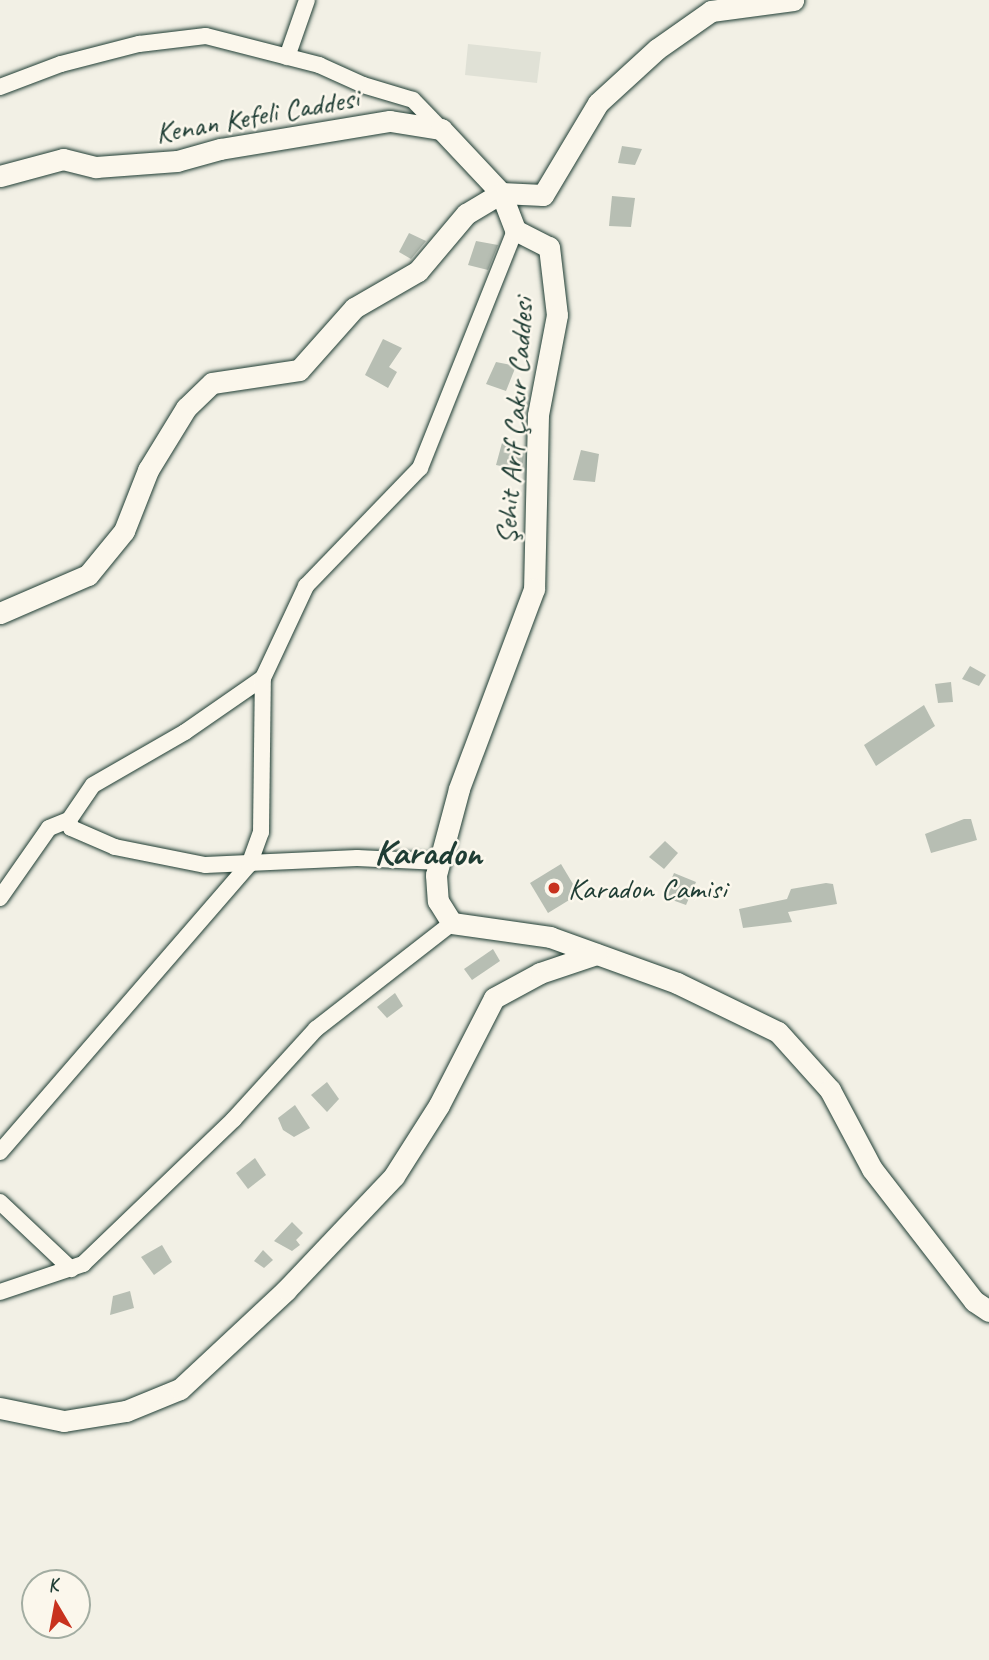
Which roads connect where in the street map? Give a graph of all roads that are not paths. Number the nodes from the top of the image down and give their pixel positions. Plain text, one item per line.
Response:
1 (307, 0) edge
2 (793, 0) edge
3 (286, 57) junction
4 (0, 87) edge
5 (441, 129) junction
6 (0, 176) edge
7 (501, 193) junction
8 (515, 230) junction
9 (0, 613) edge
10 (263, 678) junction
11 (69, 820) junction
12 (440, 862) junction
13 (249, 865) junction
14 (0, 898) edge
15 (452, 923) junction
16 (596, 954) junction
17 (0, 1152) edge
18 (0, 1202) edge
19 (71, 1269) junction
20 (0, 1292) edge
21 (989, 1311) edge
22 (0, 1408) edge

1 - 3 street
2 - 7 street
3 - 4 street
3 - 5 street
5 - 6 street, Kenan Kefeli Caddesi
5 - 7 street
7 - 8 street
7 - 9 street
8 - 10 street
8 - 12 street, Şehit Arif Çakır Caddesi
10 - 11 street
10 - 13 street
11 - 13 street
11 - 14 street
12 - 13 street
12 - 15 street, Şehit Arif Çakır Caddesi
13 - 17 street
15 - 16 street
15 - 19 street
16 - 21 street
16 - 22 street
18 - 19 street
19 - 20 street

